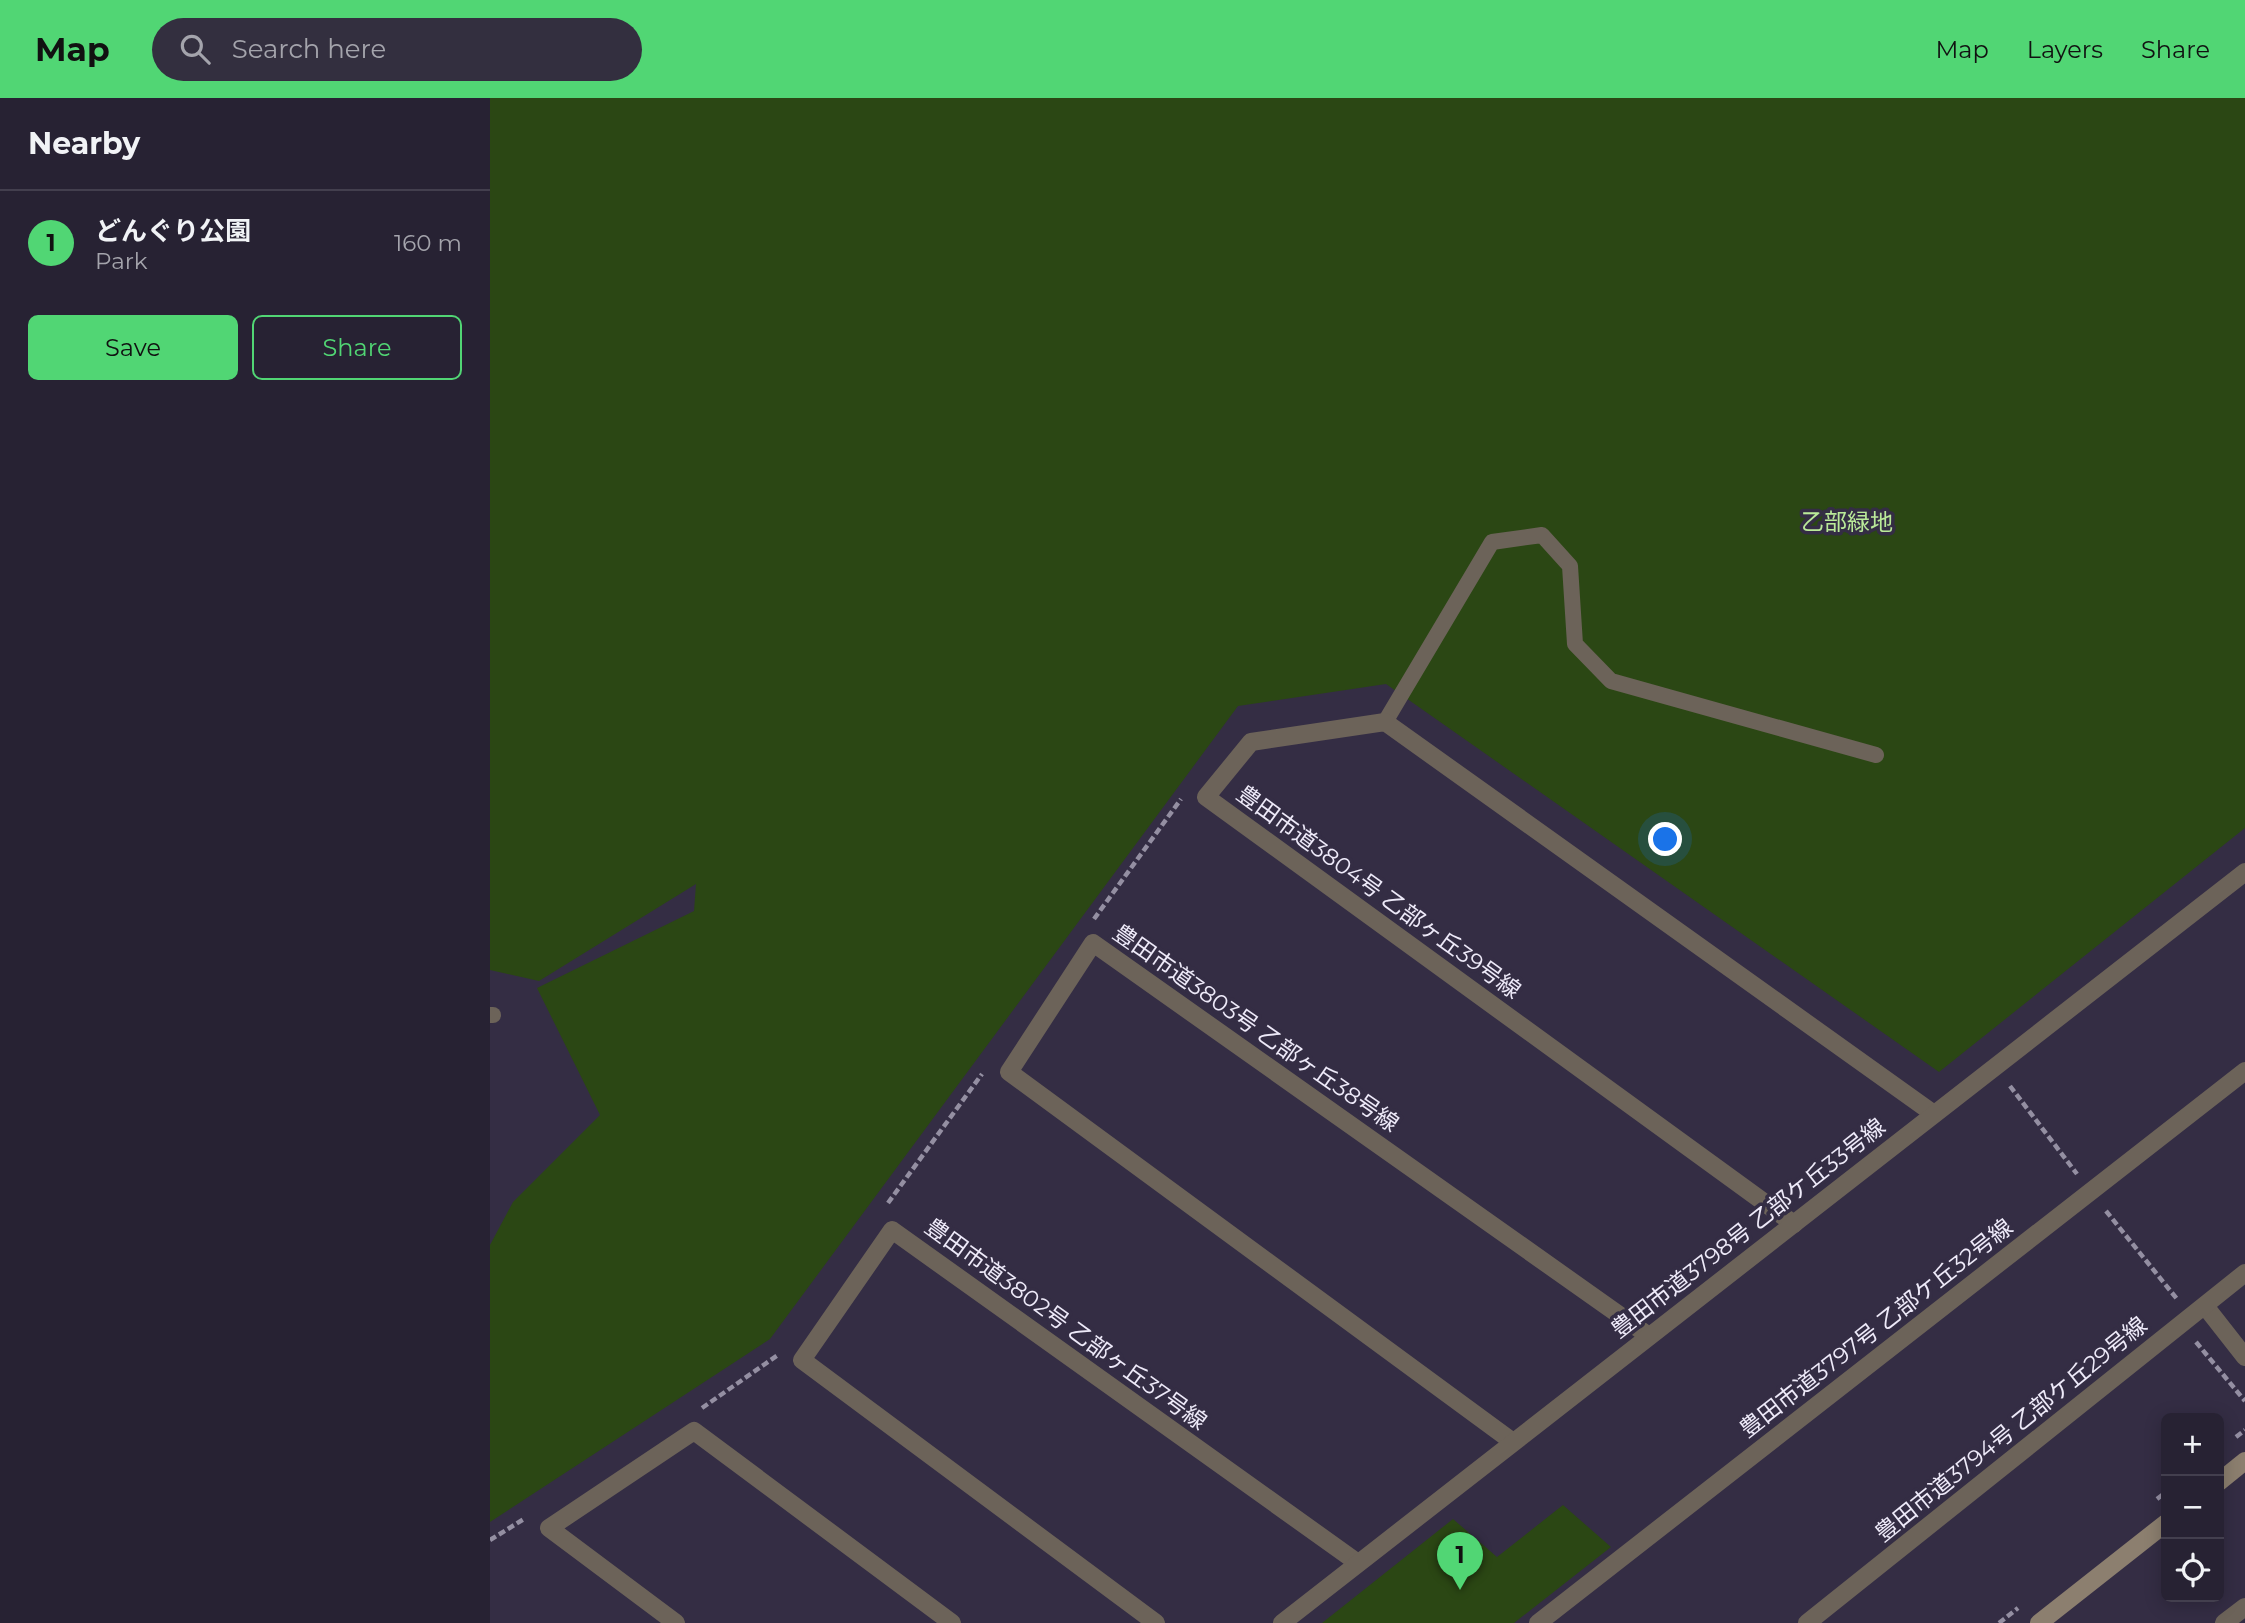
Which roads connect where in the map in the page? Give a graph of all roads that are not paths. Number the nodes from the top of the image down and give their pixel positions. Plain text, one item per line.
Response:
1 (1385, 722) junction
2 (1876, 755) dead end
3 (2245, 872) edge
4 (2245, 1071) edge
5 (1934, 1114) junction
6 (1794, 1224) junction
7 (2245, 1273) edge
8 (2192, 1315) junction
9 (1649, 1336) junction
10 (2245, 1357) edge
11 (1513, 1442) junction
12 (2245, 1461) edge
13 (2224, 1478) edge
14 (2161, 1527) edge
15 (1358, 1563) junction
16 (2245, 1607) edge
17 (2229, 1622) edge
18 (676, 1623) edge
19 (952, 1623) edge
20 (1156, 1623) edge
21 (1282, 1623) edge
22 (1538, 1623) edge
23 (1807, 1623) edge
24 (2039, 1623) edge

1 - 2 lane
1 - 5 street
1 - 6 street, 豊田市道3804号 乙部ヶ丘39号線
3 - 5 street, 豊田市道3798号 乙部ケ丘33号線
4 - 22 street, 豊田市道3797号 乙部ケ丘32号線
5 - 6 street, 豊田市道3798号 乙部ケ丘33号線
6 - 9 street, 豊田市道3798号 乙部ケ丘33号線
7 - 8 street, 豊田市道3794号 乙部ケ丘29号線
8 - 10 street
8 - 23 street, 豊田市道3794号 乙部ケ丘29号線
9 - 11 street, 豊田市道3798号 乙部ケ丘33号線
9 - 11 street, 豊田市道3803号 乙部ヶ丘38号線
11 - 15 street, 豊田市道3798号 乙部ケ丘33号線
12 - 13 street
14 - 24 street
15 - 20 street, 豊田市道3802号 乙部ヶ丘37号線
15 - 21 street, 豊田市道3798号 乙部ケ丘33号線
16 - 17 street
18 - 19 street

